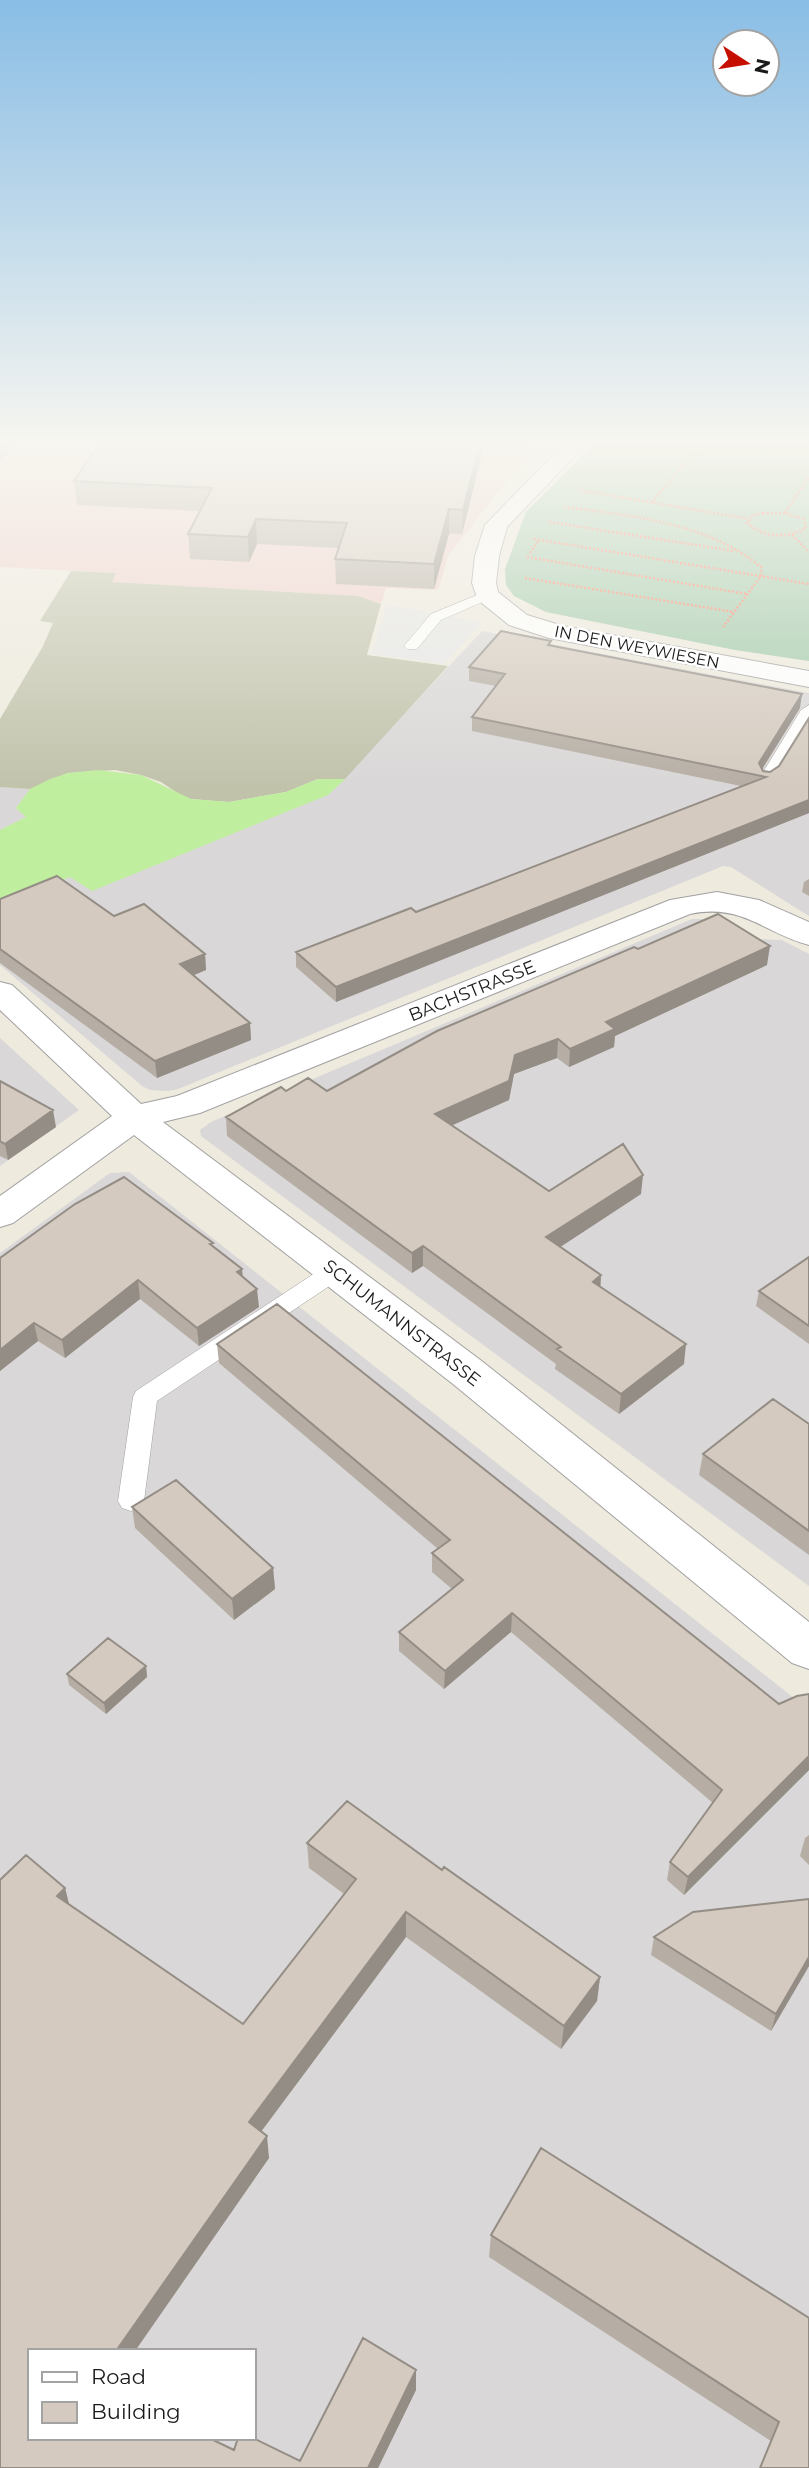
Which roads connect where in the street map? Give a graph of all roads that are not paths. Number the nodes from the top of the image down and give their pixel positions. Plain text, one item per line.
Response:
1 (487, 559) edge
2 (486, 589) junction
3 (412, 646) dead end
4 (809, 679) edge
5 (809, 710) edge
6 (767, 779) edge
7 (809, 935) edge
8 (0, 992) edge
9 (134, 1117) junction
10 (0, 1214) edge
11 (335, 1271) junction
12 (131, 1501) dead end
13 (809, 1649) edge

1 - 2 street
2 - 3 lane
2 - 4 street, IN DEN WEYWIESEN
5 - 6 lane
7 - 9 street, BACHSTRASSE
8 - 9 street, SCHUMANNSTRASSE
9 - 10 street
9 - 11 street, SCHUMANNSTRASSE
11 - 12 lane
11 - 13 street, SCHUMANNSTRASSE

